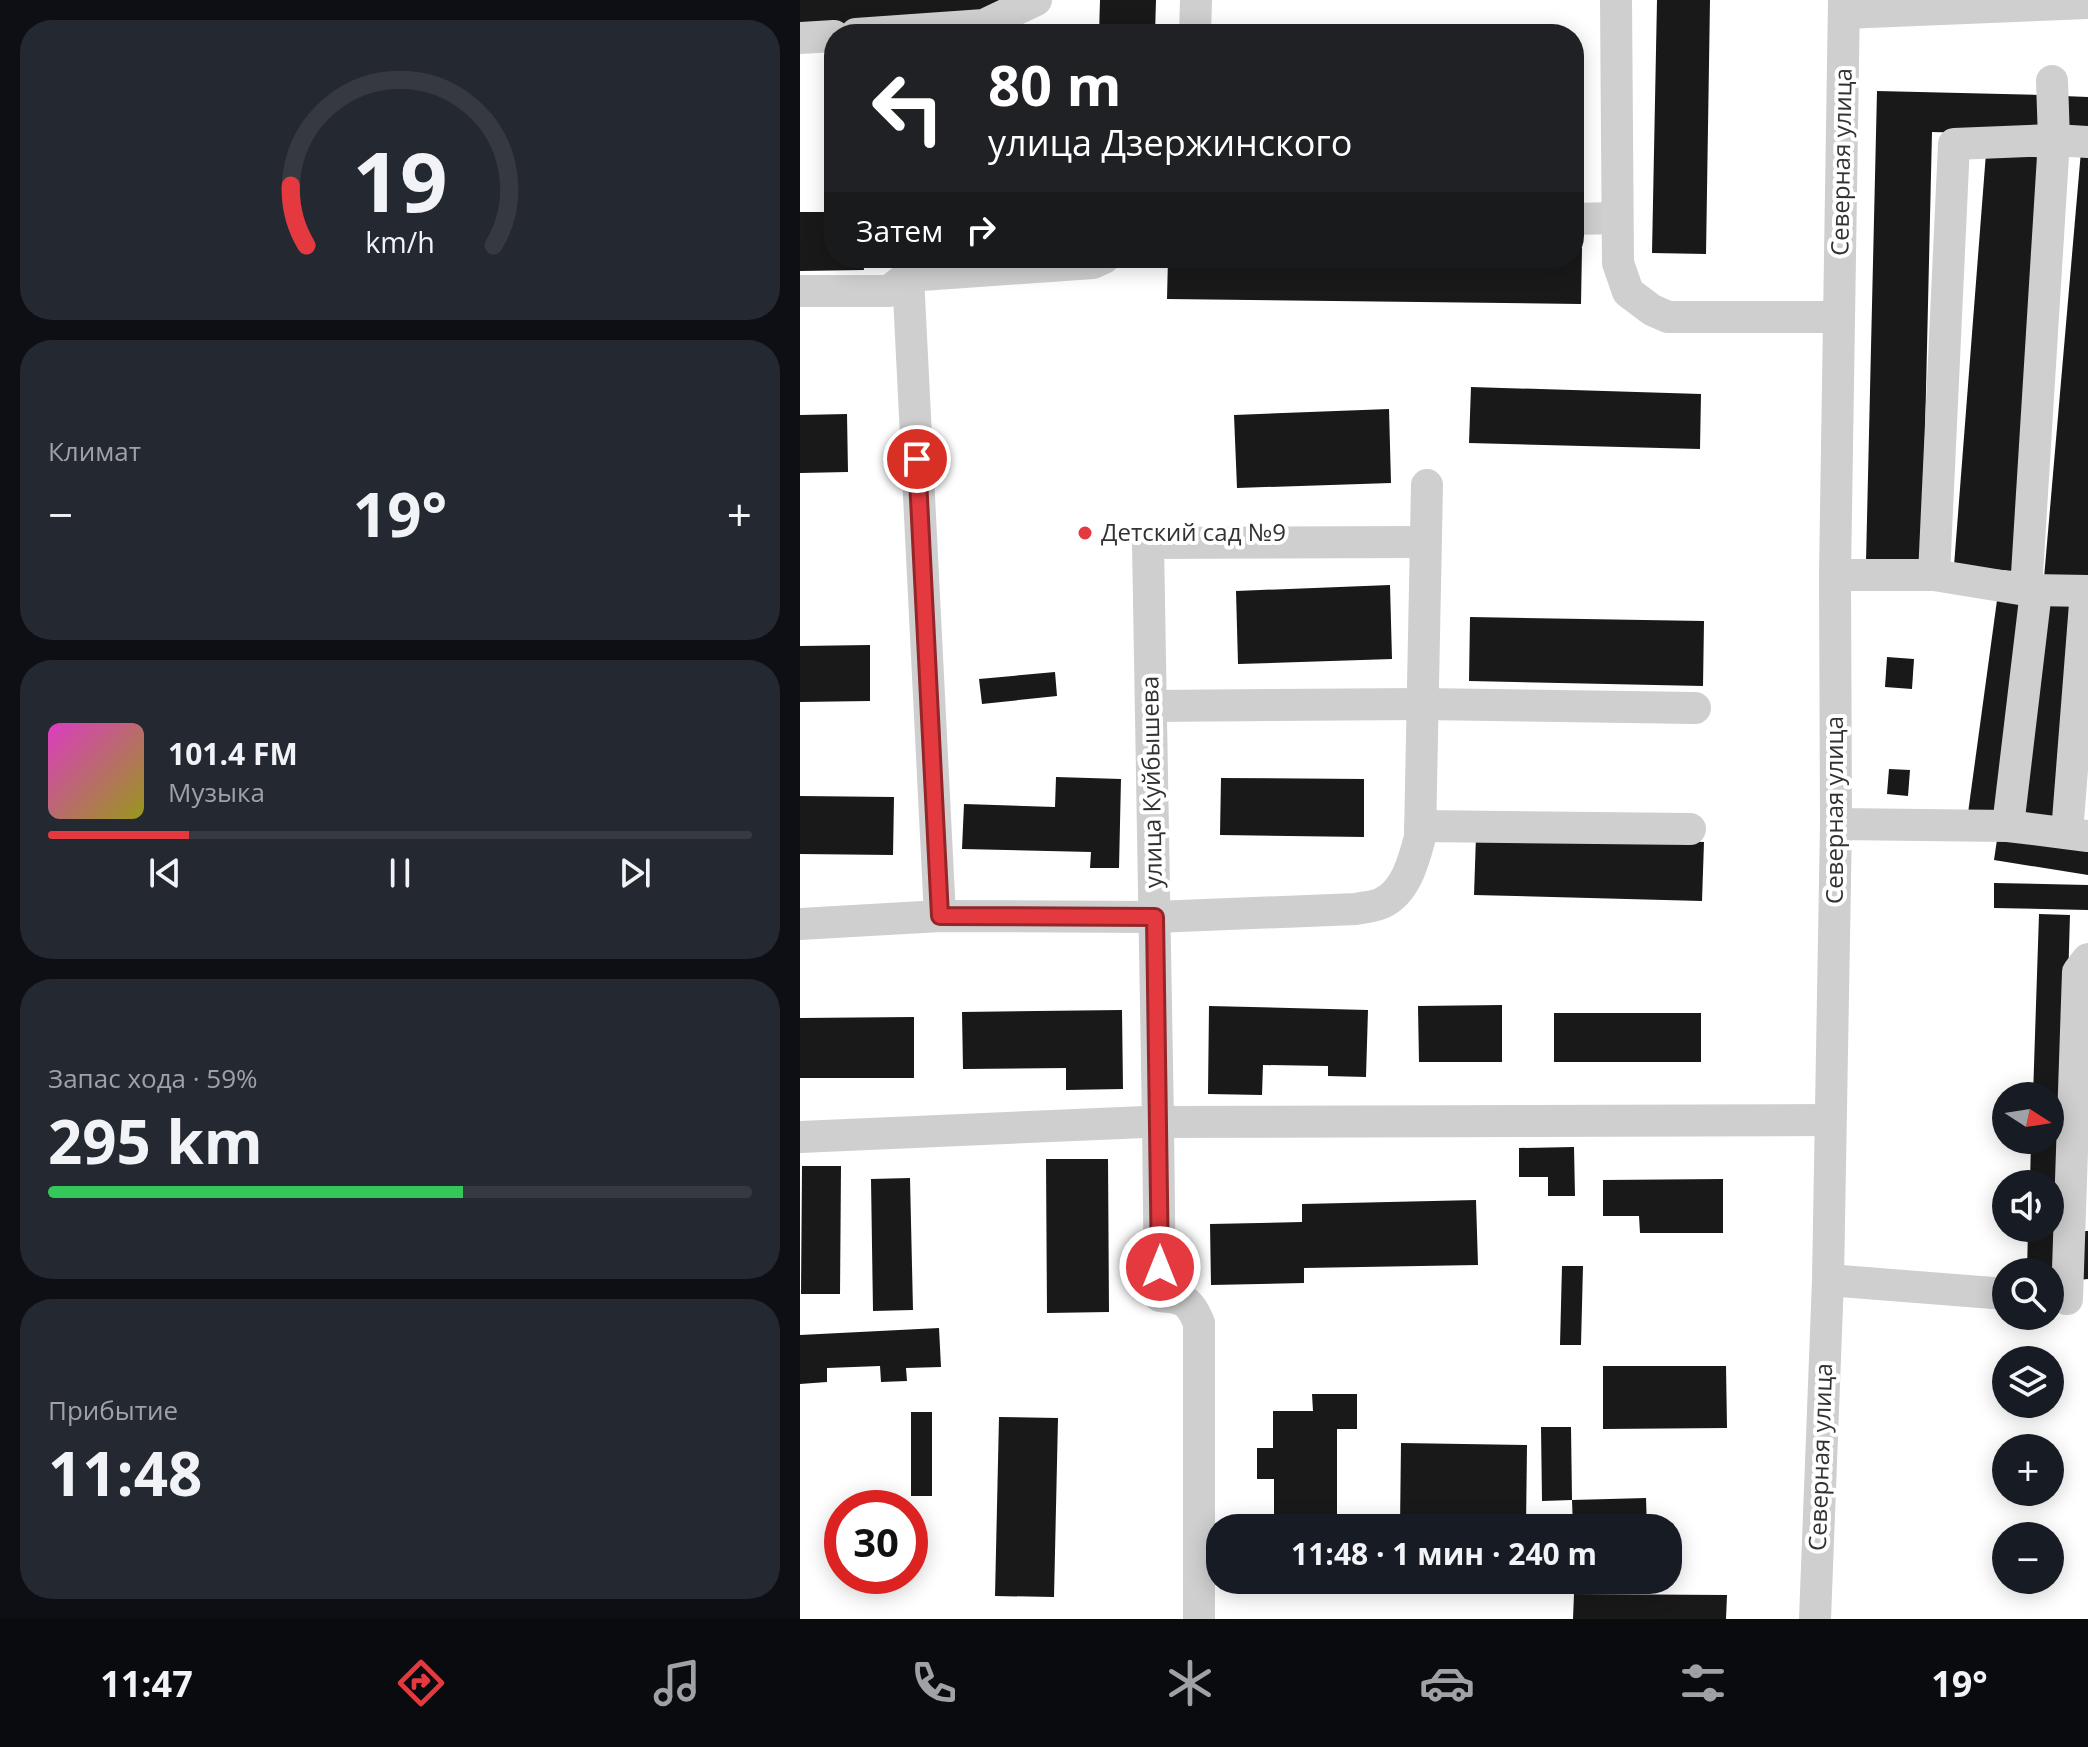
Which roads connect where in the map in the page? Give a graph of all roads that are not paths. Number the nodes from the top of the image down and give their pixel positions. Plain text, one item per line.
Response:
1 (1036, 0) edge
2 (1196, 0) edge
3 (1616, 0) edge
4 (2088, 3) edge
5 (1844, 6) edge
6 (986, 24) edge
7 (1195, 24) edge
8 (824, 37) edge
9 (800, 38) edge
10 (2052, 81) dead end
11 (2054, 140) junction
12 (2088, 142) edge
13 (1617, 218) junction
14 (1584, 219) edge
15 (1022, 268) edge
16 (908, 276) junction
17 (800, 291) edge
18 (1839, 317) junction
19 (1427, 485) dead end
20 (1425, 542) junction
21 (1835, 575) junction
22 (1934, 575) junction
23 (2031, 590) junction
24 (2087, 591) edge
25 (1422, 704) junction
26 (1151, 706) junction
27 (1695, 708) dead end
28 (1836, 824) junction
29 (1420, 826) junction
30 (2008, 826) junction
31 (1690, 829) dead end
32 (2077, 834) edge
33 (940, 916) junction
34 (1155, 917) junction
35 (800, 924) edge
36 (2088, 959) edge
37 (1830, 1120) junction
38 (1158, 1122) junction
39 (800, 1137) edge
40 (1828, 1280) junction
41 (1992, 1293) edge
42 (2068, 1299) edge
43 (1199, 1619) edge
44 (1815, 1619) edge

1 - 6 street
2 - 7 street
3 - 13 street
4 - 5 street
5 - 18 street, Северная улица
8 - 9 street
10 - 11 street
11 - 12 street
11 - 22 street
11 - 23 street
13 - 14 street
13 - 18 street
15 - 16 street
16 - 17 street
16 - 33 street
18 - 21 street, Северная улица
19 - 20 street
20 - 25 street
20 - 26 street, улица Куйбышева
21 - 22 street
21 - 28 street, Северная улица
22 - 23 street
23 - 24 street
23 - 30 street
24 - 32 street
25 - 26 street
25 - 27 street
25 - 29 street
26 - 34 street, улица Куйбышева
28 - 30 street
28 - 37 street, Северная улица
29 - 31 street
29 - 34 street
30 - 32 street
33 - 34 street
33 - 35 street
34 - 38 street, улица Куйбышева
36 - 42 street
37 - 38 street
37 - 40 street, Северная улица
38 - 39 street
38 - 43 street, улица Куйбышева
40 - 41 street
40 - 44 street, Северная улица

